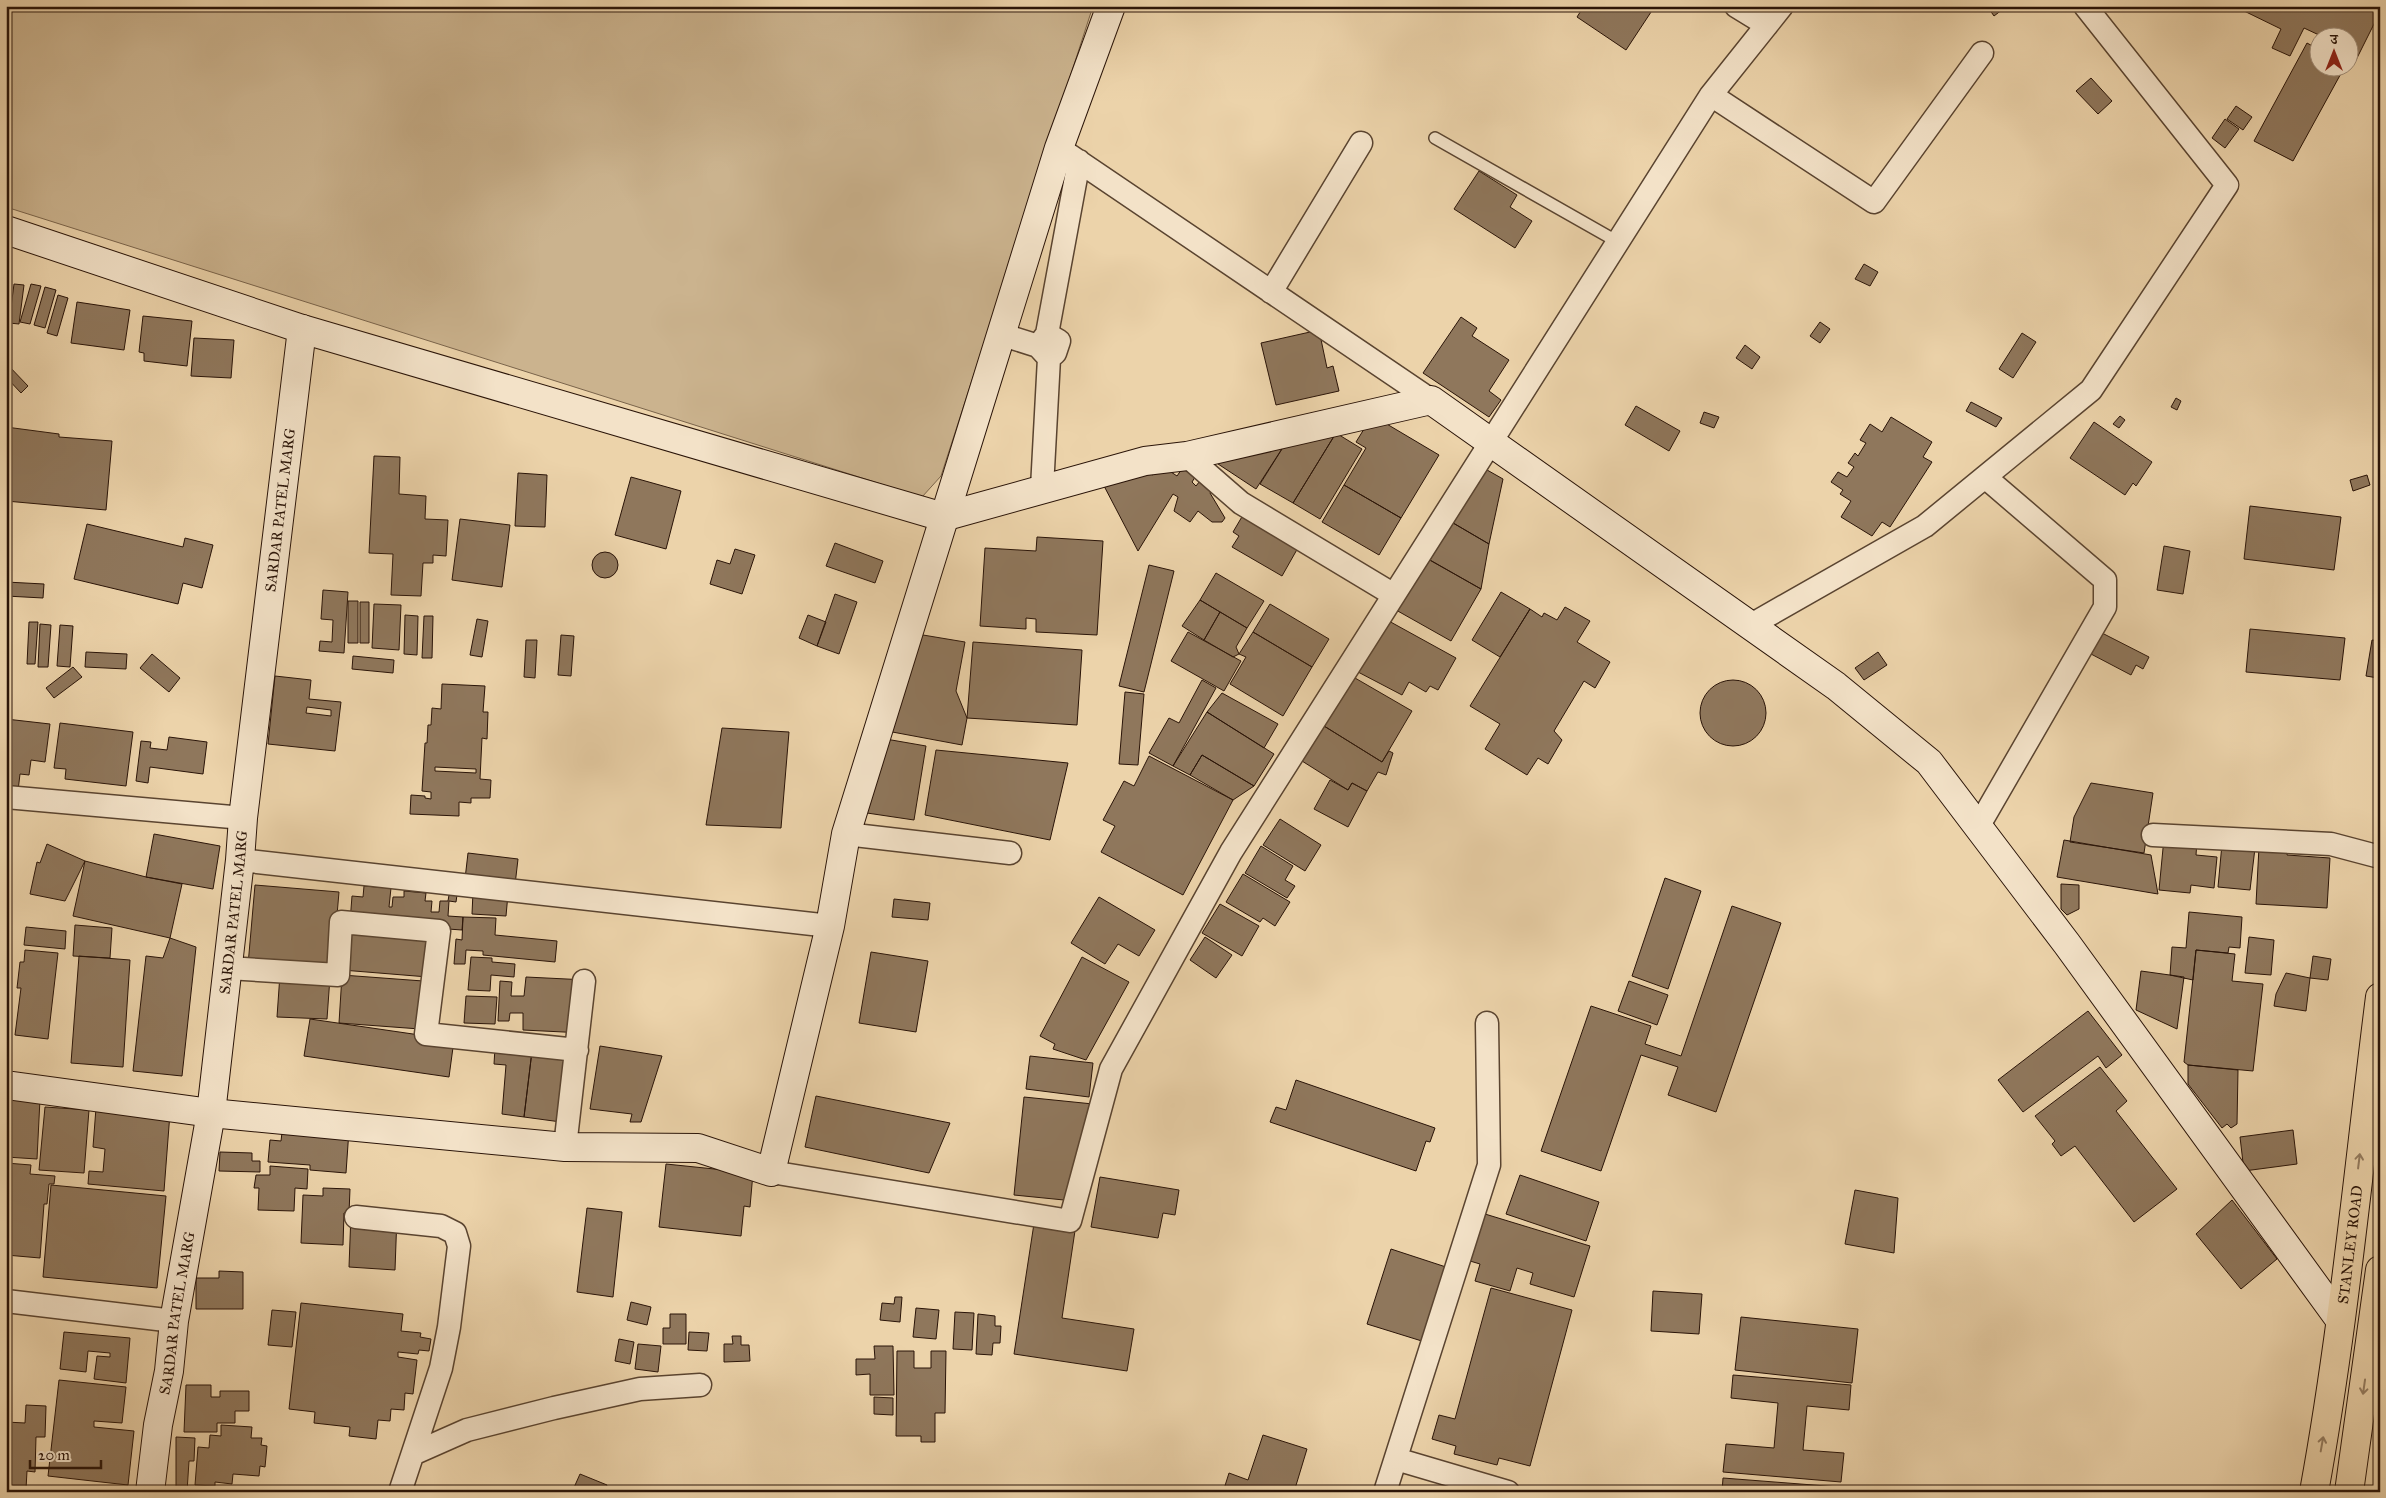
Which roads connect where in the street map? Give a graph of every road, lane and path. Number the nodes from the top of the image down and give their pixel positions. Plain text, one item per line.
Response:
1 (1111, 6) edge
2 (1736, 6) edge
3 (1782, 6) edge
4 (2085, 6) edge
5 (1766, 26) junction
6 (1982, 53) dead end
7 (1711, 95) junction
8 (1435, 138) dead end
9 (1361, 143) dead end
10 (1069, 155) junction
11 (6, 230) edge
12 (1618, 242) junction
13 (1271, 292) junction
14 (302, 329) junction
15 (1000, 334) junction
16 (1045, 346) junction
17 (1432, 400) junction
18 (1492, 441) junction
19 (1187, 456) junction
20 (1985, 477) junction
21 (1042, 488) junction
22 (943, 517) junction
23 (1394, 595) junction
24 (1751, 625) junction
25 (6, 797) edge
26 (243, 818) junction
27 (1978, 827) junction
28 (846, 834) junction
29 (2153, 835) dead end
30 (1010, 853) dead end
31 (2380, 857) edge
32 (240, 860) junction
33 (830, 926) junction
34 (228, 968) junction
35 (584, 981) dead end
36 (2380, 997) edge
37 (1487, 1023) dead end
38 (577, 1050) junction
39 (6, 1085) edge
40 (211, 1113) junction
41 (565, 1147) junction
42 (771, 1172) junction
43 (356, 1217) dead end
44 (2380, 1270) edge
45 (6, 1301) edge
46 (2340, 1320) junction
47 (174, 1321) junction
48 (700, 1384) dead end
49 (415, 1453) junction
50 (1396, 1459) junction
51 (150, 1492) edge
52 (400, 1492) edge
53 (1385, 1492) edge
54 (1508, 1492) edge
55 (2314, 1492) edge
56 (2349, 1492) edge

1 - 10 street
2 - 5 street
3 - 5 street
4 - 20 street
5 - 7 street
6 - 7 street
7 - 12 street
8 - 12 lane
9 - 13 street
10 - 13 street
10 - 15 street
10 - 16 street
11 - 14 street
12 - 18 street
13 - 17 street
14 - 22 street
14 - 26 street, SARDAR PATEL MARG
15 - 16 street
15 - 22 street
16 - 21 street
17 - 18 street
17 - 19 street
18 - 23 street
18 - 24 street
19 - 21 street
19 - 23 street
20 - 24 street
20 - 27 street
21 - 22 street
22 - 28 street
23 - 42 street
24 - 27 street
25 - 26 street
26 - 32 street, SARDAR PATEL MARG
27 - 46 street
28 - 30 street
28 - 33 street
29 - 31 street
32 - 33 street
32 - 34 street, SARDAR PATEL MARG
33 - 42 street
34 - 38 street
34 - 40 street, SARDAR PATEL MARG
35 - 38 street
46 -> 36 main road, STANLEY ROAD
37 - 50 street
38 - 41 street
39 - 40 street
40 - 41 street
40 - 47 street, SARDAR PATEL MARG
41 - 42 street
43 - 49 street
44 -> 56 main road
45 - 47 street
55 -> 46 main road, STANLEY ROAD
47 - 51 street, SARDAR PATEL MARG
48 - 49 street
49 - 52 street
50 - 53 street
50 - 54 street

